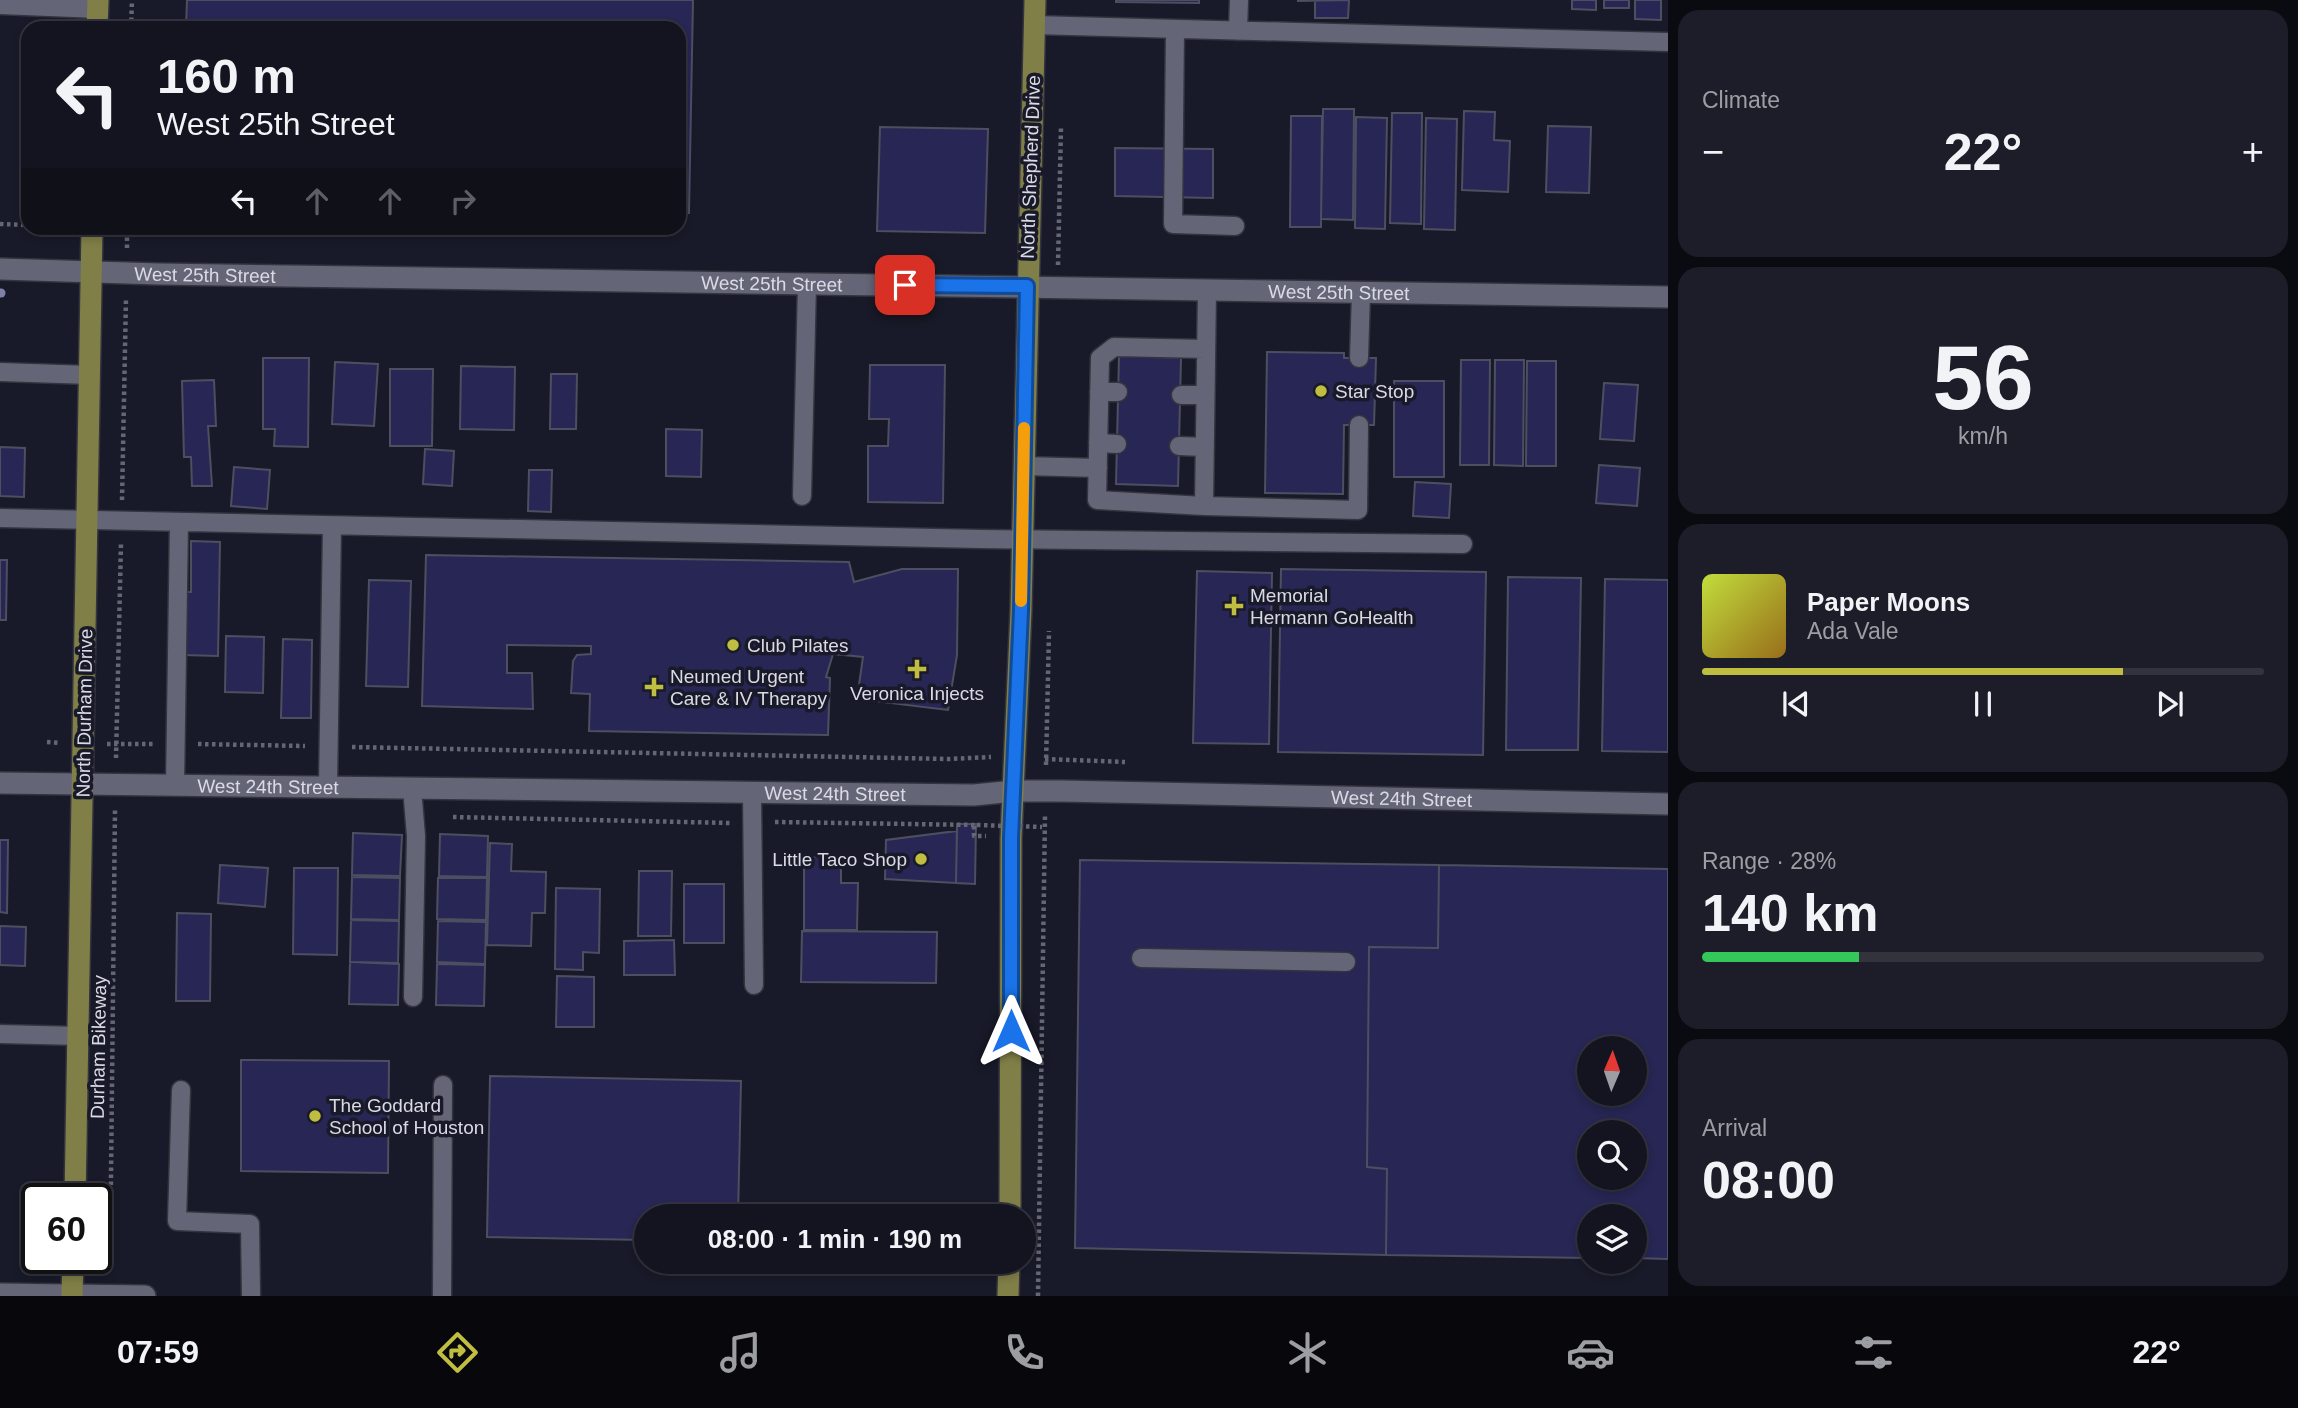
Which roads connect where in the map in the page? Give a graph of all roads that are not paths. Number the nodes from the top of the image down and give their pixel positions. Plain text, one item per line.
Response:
1 (1035, 0) edge
2 (1239, 0) edge
3 (0, 5) edge
4 (98, 12) edge
5 (1034, 25) junction
6 (1175, 29) junction
7 (1238, 31) junction
8 (1668, 42) edge
9 (1235, 226) dead end
10 (92, 235) edge
11 (0, 269) edge
12 (91, 273) junction
13 (807, 284) junction
14 (1027, 286) junction
15 (1207, 290) junction
16 (1361, 293) junction
17 (1668, 298) edge
18 (1206, 349) junction
19 (1359, 358) dead end
20 (0, 372) edge
21 (90, 375) junction
22 (1099, 392) junction
23 (1118, 392) dead end
24 (1181, 395) dead end
25 (1205, 395) junction
26 (1359, 425) dead end
27 (1098, 443) junction
28 (1117, 444) dead end
29 (1179, 446) dead end
30 (1205, 447) junction
31 (1024, 466) junction
32 (1098, 468) junction
33 (802, 496) dead end
34 (1204, 506) junction
35 (0, 518) edge
36 (88, 520) junction
37 (179, 522) junction
38 (332, 526) junction
39 (1022, 539) junction
40 (1463, 544) dead end
41 (0, 783) edge
42 (84, 784) junction
43 (176, 785) junction
44 (328, 787) junction
45 (411, 788) junction
46 (752, 792) junction
47 (1014, 792) junction
48 (1668, 804) edge
49 (1141, 958) dead end
50 (1346, 962) dead end
51 (754, 985) dead end
52 (413, 997) dead end
53 (0, 1034) edge
54 (79, 1036) junction
55 (443, 1085) dead end
56 (181, 1090) dead end
57 (75, 1183) edge
58 (1010, 1204) edge
59 (73, 1274) edge
60 (1009, 1274) edge
61 (0, 1294) edge
62 (72, 1296) edge
63 (145, 1296) edge
64 (251, 1296) edge
65 (442, 1296) edge
66 (1008, 1296) edge

1 - 5 main road, North Shepherd Drive
2 - 7 lane
3 - 4 lane
5 - 6 lane
5 - 14 main road, North Shepherd Drive
6 - 7 lane
6 - 9 lane
7 - 8 lane
10 - 12 main road, North Durham Drive
11 - 12 street, West 25th Street
12 - 13 street, West 25th Street
12 - 21 main road, North Durham Drive
13 - 14 street, West 25th Street
13 - 33 lane
14 - 15 street, West 25th Street
14 - 31 main road, North Shepherd Drive
15 - 16 street, West 25th Street
15 - 18 lane
16 - 17 street, West 25th Street
16 - 19 lane
18 - 22 lane
18 - 25 lane
20 - 21 lane
21 - 36 main road, North Durham Drive
22 - 23 lane
22 - 27 lane
24 - 25 lane
25 - 30 lane
26 - 34 lane
27 - 28 lane
27 - 32 lane
29 - 30 lane
30 - 34 lane
31 - 32 lane
31 - 39 main road, North Shepherd Drive
32 - 34 lane
35 - 36 lane
36 - 37 lane
36 - 42 main road, North Durham Drive
37 - 38 lane
37 - 43 lane
38 - 39 lane
38 - 44 lane
39 - 40 lane
39 - 47 main road, North Shepherd Drive
41 - 42 street, West 24th Street
42 - 43 street, West 24th Street
42 - 54 main road, North Durham Drive
43 - 44 street, West 24th Street
44 - 45 street, West 24th Street
45 - 46 street, West 24th Street
45 - 52 lane
46 - 47 street, West 24th Street
46 - 51 lane
47 - 48 street, West 24th Street
47 - 58 main road, North Shepherd Drive
49 - 50 lane
53 - 54 lane
54 - 57 main road, North Durham Drive
55 - 65 lane
56 - 64 lane
59 - 62 main road
60 - 66 main road
61 - 62 street
62 - 63 street

